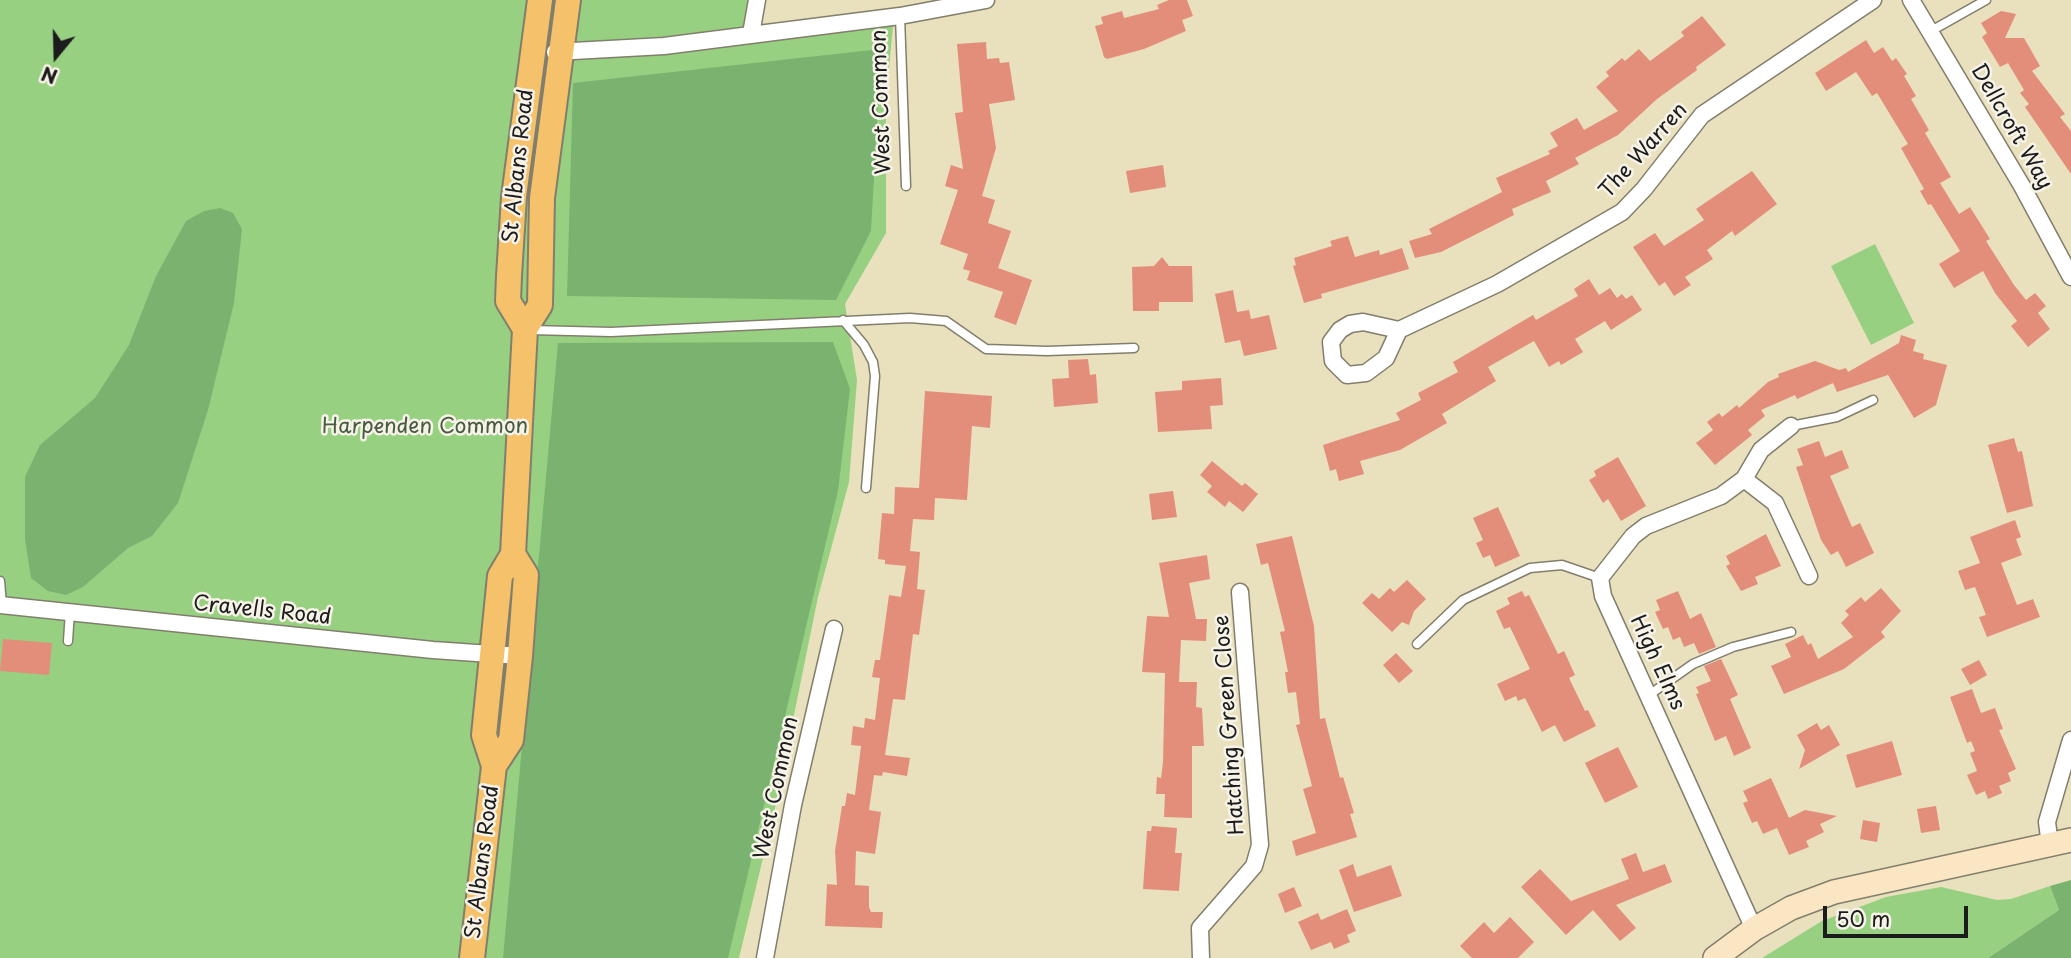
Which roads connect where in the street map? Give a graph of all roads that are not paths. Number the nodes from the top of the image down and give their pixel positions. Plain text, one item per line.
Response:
1 (540, 0) edge
2 (568, 0) edge
3 (757, 0) edge
4 (986, 0) edge
5 (1873, 0) edge
6 (1912, 0) edge
7 (1986, 0) edge
8 (900, 16) junction
9 (1931, 31) junction
10 (751, 34) junction
11 (531, 51) junction
12 (562, 52) junction
13 (906, 187) dead end
14 (2071, 277) edge
15 (843, 320) junction
16 (525, 329) junction
17 (1399, 330) dead end
18 (1134, 348) dead end
19 (1873, 400) dead end
20 (1791, 426) joint
21 (1744, 478) junction
22 (866, 488) dead end
23 (513, 554) junction
24 (1809, 576) dead end
25 (1600, 578) junction
26 (0, 581) edge
27 (1240, 592) dead end
28 (1, 605) edge
29 (70, 611) junction
30 (834, 629) dead end
31 (1791, 632) dead end
32 (68, 641) dead end
33 (1417, 644) dead end
34 (492, 656) junction
35 (520, 656) junction
36 (1649, 695) junction
37 (2071, 740) edge
38 (494, 766) junction
39 (2061, 842) edge
40 (1754, 929) junction
41 (472, 958) edge
42 (765, 958) edge
43 (1201, 958) edge
44 (1715, 958) edge

1 - 11 main road, St Albans Road
2 - 12 main road, St Albans Road
3 - 10 street
4 - 8 street
5 - 17 street, The Warren
6 - 9 street, Dellcroft Way
7 - 9 lane
8 - 10 street
8 - 13 lane, West Common
9 - 14 street, Dellcroft Way
10 - 12 street
11 - 12 street
11 - 16 main road, St Albans Road
12 - 16 main road, St Albans Road
15 - 16 lane
15 - 18 lane
15 - 22 lane
16 - 23 main road, St Albans Road
19 - 20 lane
20 - 21 street
21 - 24 street
21 - 25 street
23 - 34 main road, St Albans Road
23 - 35 main road, St Albans Road
25 - 33 lane
25 - 36 street, High Elms
26 - 28 lane
27 - 43 street, Hatching Green Close
28 - 29 street, Cravells Road
29 - 32 lane
29 - 34 street, Cravells Road
30 - 42 street, West Common
31 - 36 lane
34 - 35 street, Cravells Road
34 - 38 main road, St Albans Road
35 - 38 main road, St Albans Road
36 - 40 street, High Elms
37 - 39 street
38 - 41 main road, St Albans Road
39 - 40 main road
40 - 44 main road

